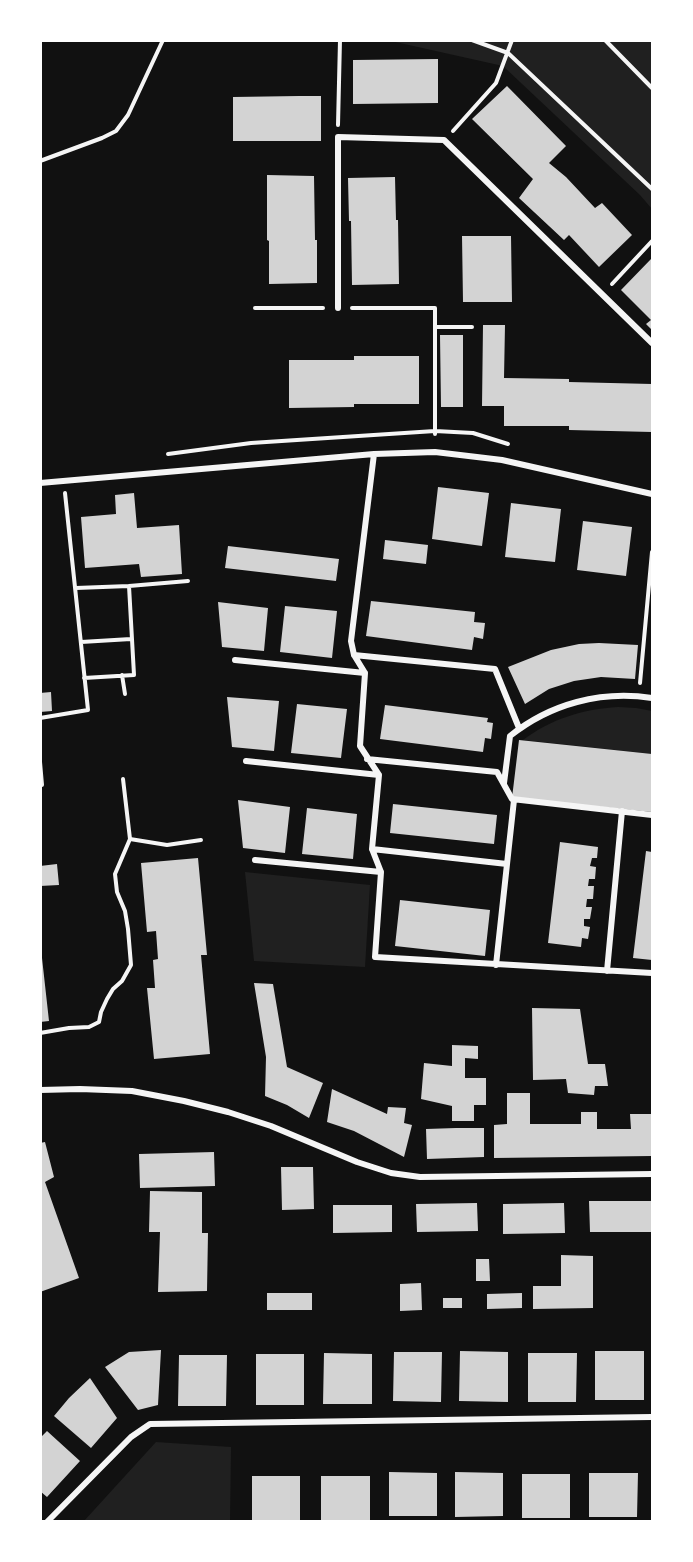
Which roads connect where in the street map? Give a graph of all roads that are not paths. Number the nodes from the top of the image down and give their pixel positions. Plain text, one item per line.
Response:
1 (338, 308) road end
2 (652, 343) edge
3 (374, 453) junction
4 (40, 483) edge
5 (652, 494) edge
6 (354, 655) junction
7 (235, 660) dead end
8 (365, 673) junction
9 (652, 698) edge
10 (519, 728) junction
11 (368, 759) junction
12 (246, 760) dead end
13 (379, 775) junction
14 (504, 784) junction
15 (514, 800) junction
16 (622, 812) junction
17 (652, 815) edge
18 (372, 849) junction
19 (255, 860) dead end
20 (507, 864) junction
21 (381, 872) junction
22 (496, 965) junction
23 (607, 971) junction
24 (652, 973) edge
25 (40, 1090) edge
26 (652, 1174) edge
27 (652, 1417) edge
28 (47, 1521) edge

1 - 2 street
3 - 4 street
3 - 5 street
3 - 6 street
6 - 8 street
6 - 10 street
7 - 8 street
8 - 11 street
9 - 10 street
10 - 14 street
11 - 13 street
11 - 14 street
12 - 13 street
13 - 18 street
14 - 15 street
15 - 16 street
15 - 20 street
16 - 17 street
16 - 23 street
18 - 20 street
18 - 21 street
19 - 21 street
20 - 22 street
21 - 22 street
22 - 23 street
23 - 24 street
25 - 26 street
27 - 28 street

